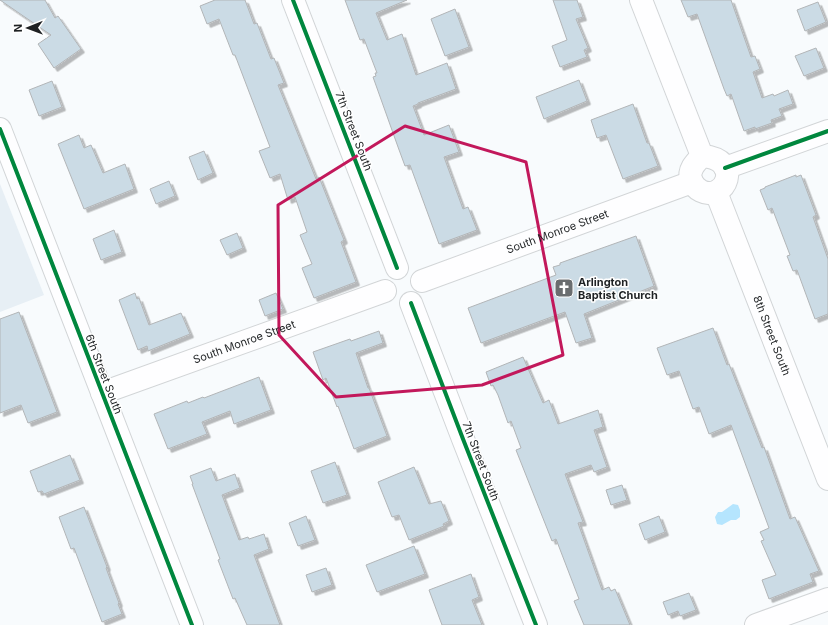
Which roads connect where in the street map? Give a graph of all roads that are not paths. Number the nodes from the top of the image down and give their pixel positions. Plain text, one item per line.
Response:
1 (293, 0) edge
2 (640, 0) edge
3 (0, 129) edge
4 (828, 130) edge
5 (702, 156) junction
6 (725, 168) junction
7 (692, 182) junction
8 (716, 192) junction
9 (397, 268) junction
10 (422, 281) junction
11 (385, 291) junction
12 (411, 303) junction
13 (102, 393) junction
14 (828, 479) edge
15 (828, 599) edge
16 (192, 625) edge
17 (536, 625) edge
18 (756, 625) edge

1 - 9 street, 7th Street South
2 - 5 street
3 - 13 street, 6th Street South
4 - 6 street
5 - 6 street
5 - 7 street
6 - 8 street
7 - 8 street
7 - 10 street, South Monroe Street
8 - 14 street, 8th Street South
9 - 10 street
9 - 11 street
10 - 12 street
11 - 12 street
11 - 13 street, South Monroe Street
12 - 17 street, 7th Street South
13 - 16 street, 6th Street South
15 - 18 street

